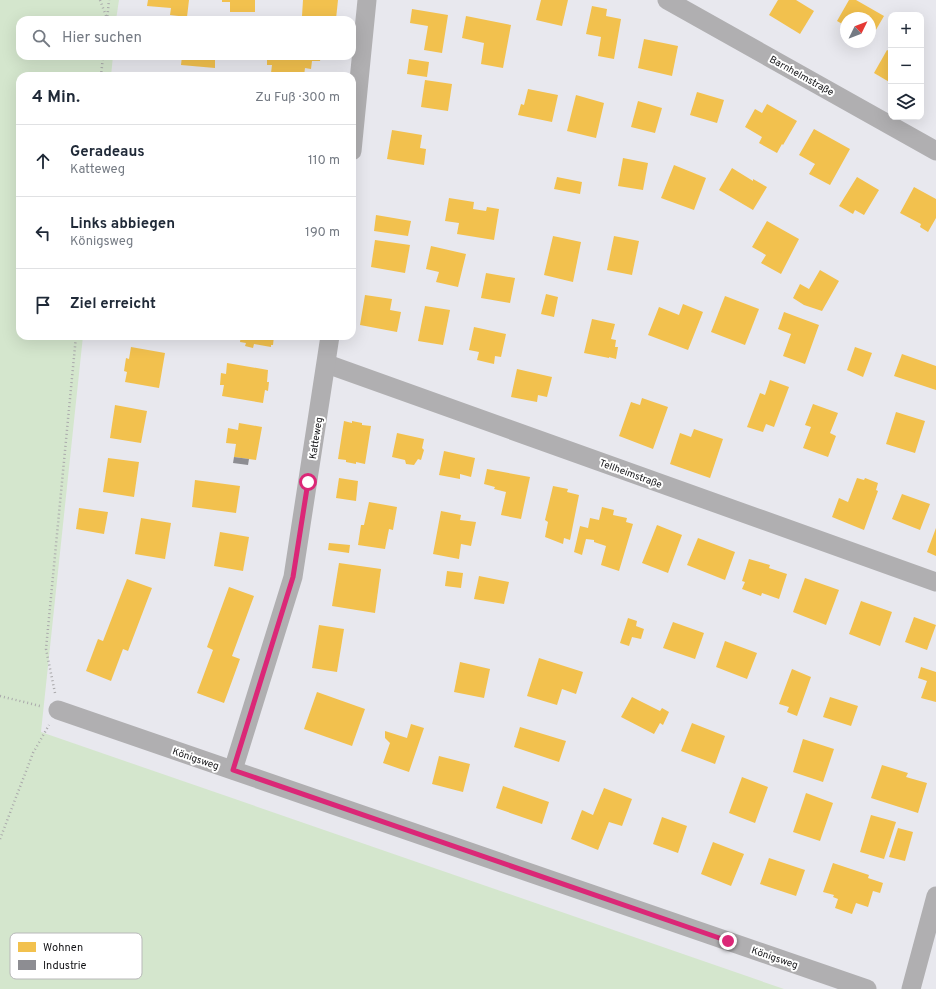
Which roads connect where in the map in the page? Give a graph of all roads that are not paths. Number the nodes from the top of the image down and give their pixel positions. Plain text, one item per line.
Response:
1 (367, 0) edge
2 (667, 0) edge
3 (356, 111) edge
4 (936, 151) edge
5 (329, 340) edge
6 (326, 364) junction
7 (936, 582) edge
8 (58, 710) road end
9 (233, 770) junction
10 (936, 896) edge
11 (867, 989) edge
12 (911, 989) edge

1 - 3 street
2 - 4 street, Barnhelmstraße
5 - 6 street, Katteweg
6 - 7 street, Tellheimstraße
6 - 9 street, Katteweg
8 - 9 street, Königsweg
9 - 11 street, Königsweg
10 - 12 street

